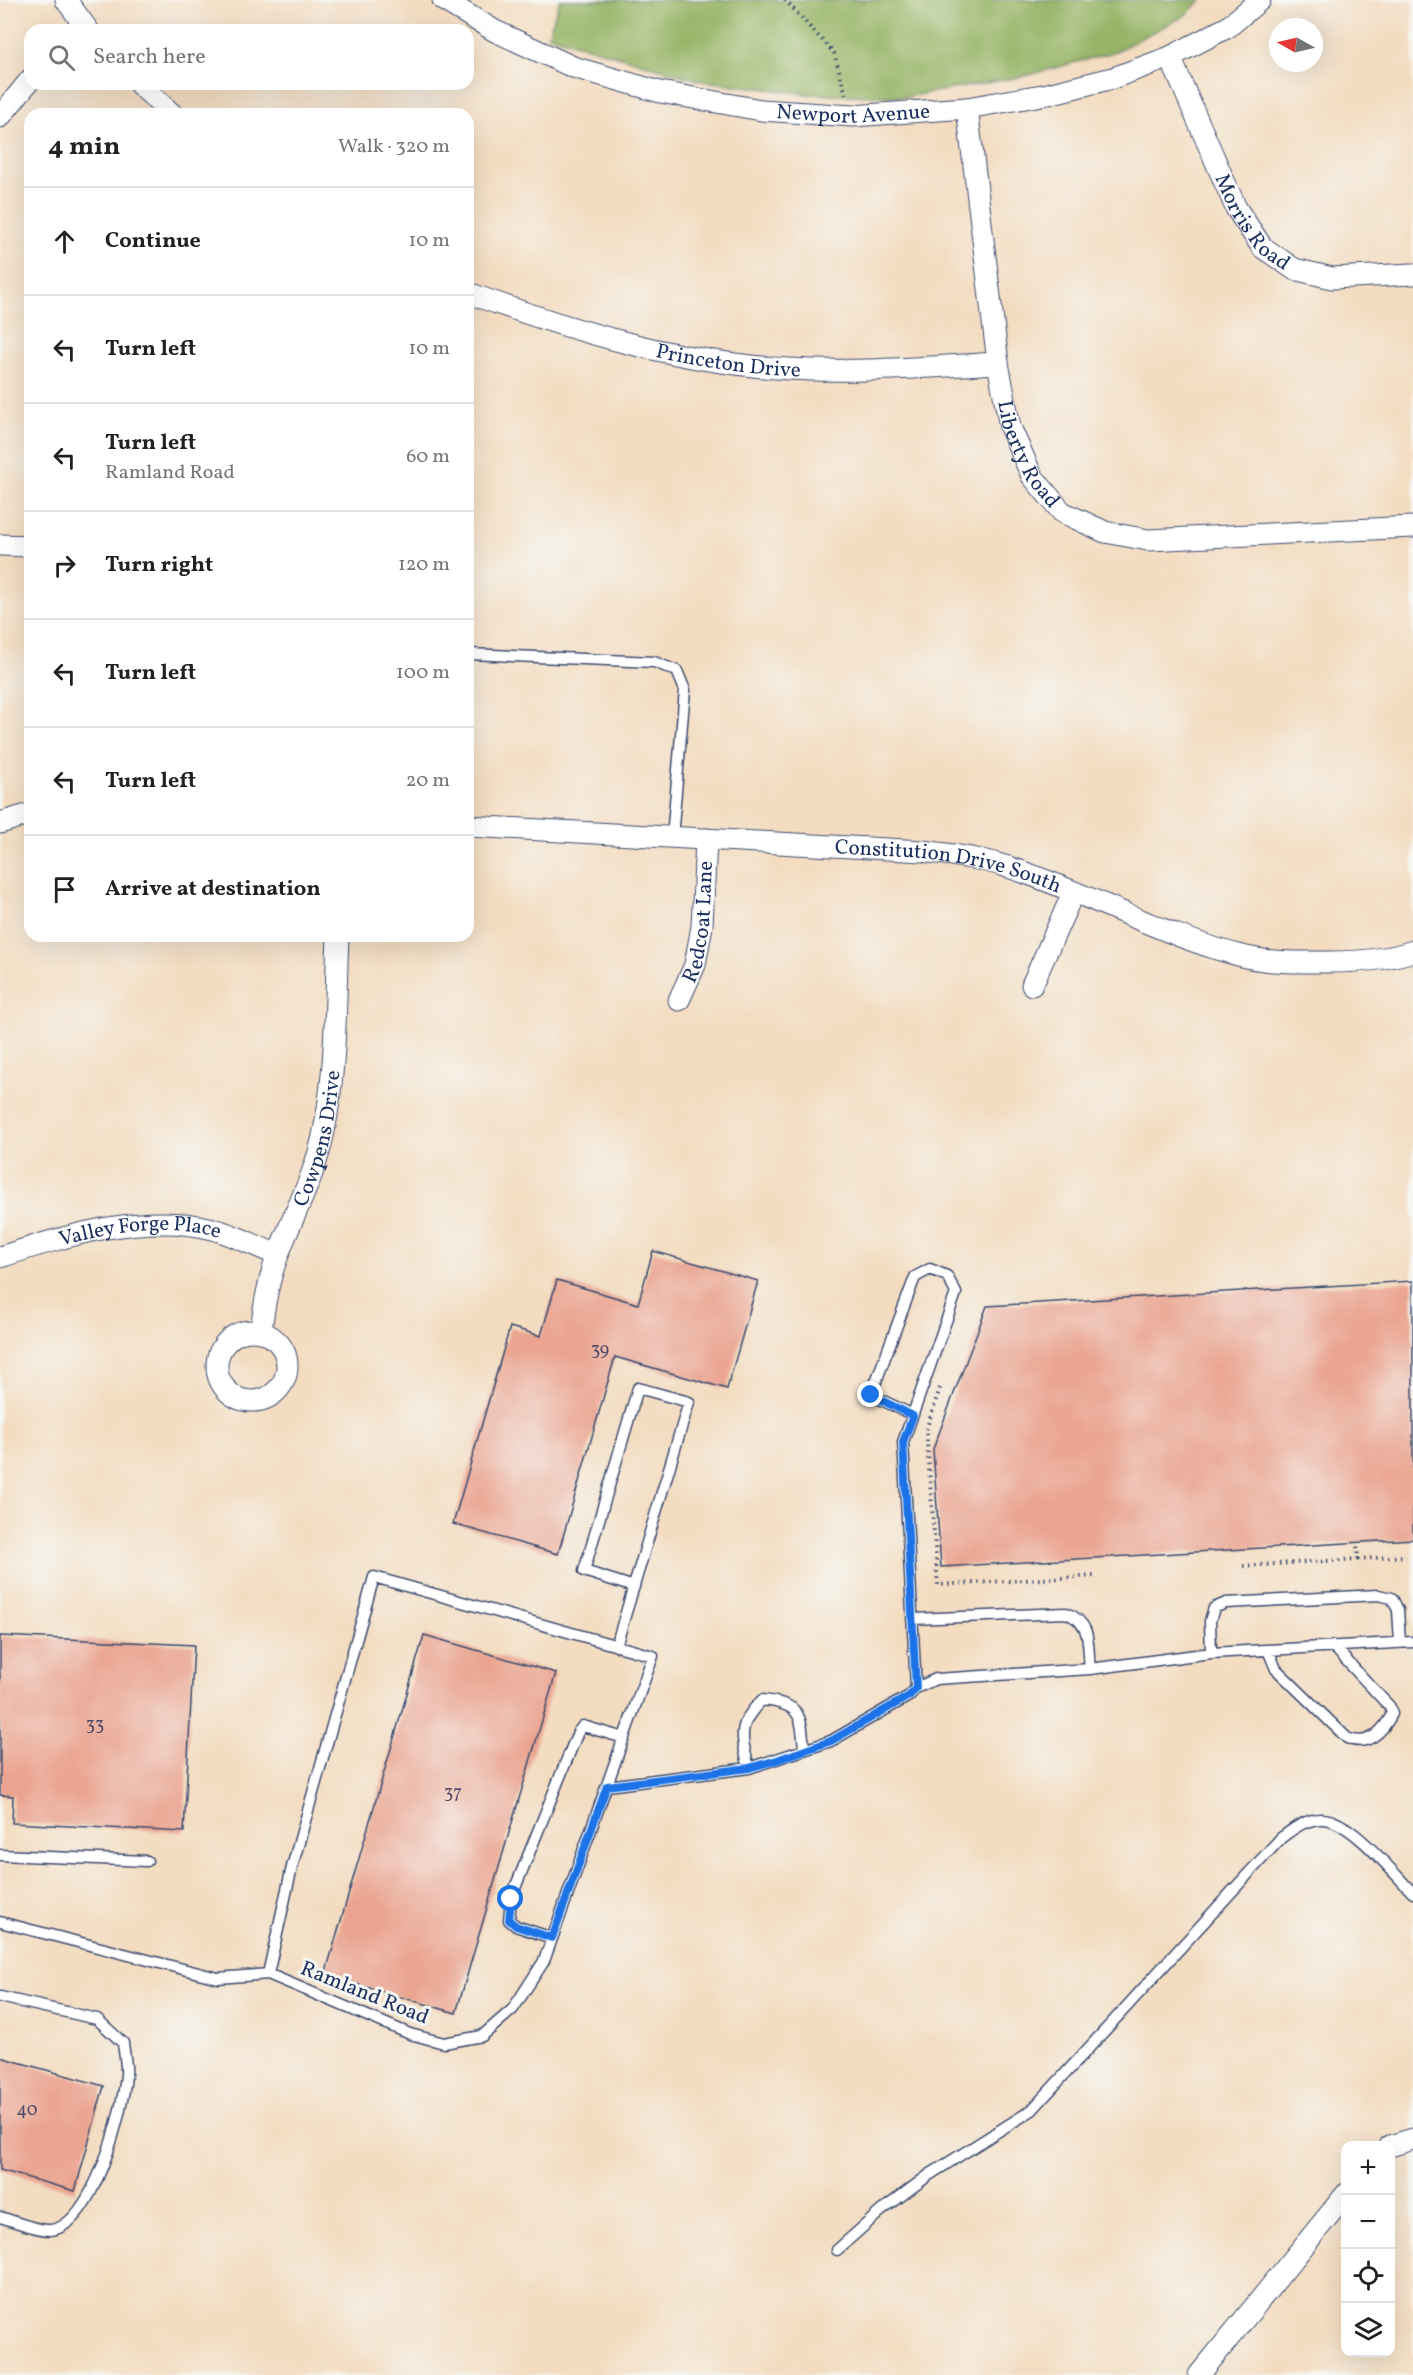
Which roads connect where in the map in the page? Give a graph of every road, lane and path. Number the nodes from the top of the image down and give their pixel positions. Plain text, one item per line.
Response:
1 (66, 0) edge
2 (443, 0) edge
3 (785, 0) edge
4 (1260, 0) edge
5 (83, 24) edge
6 (1170, 57) junction
7 (24, 87) edge
8 (146, 90) edge
9 (165, 108) edge
10 (967, 108) junction
11 (1, 112) edge
12 (852, 116) junction
13 (1413, 274) edge
14 (474, 295) edge
15 (998, 363) junction
16 (1413, 527) edge
17 (0, 545) edge
18 (24, 546) edge
19 (474, 654) edge
20 (24, 816) edge
21 (0, 823) edge
22 (474, 826) edge
23 (672, 837) junction
24 (706, 839) junction
25 (1073, 893) junction
26 (338, 942) edge
27 (1413, 951) edge
28 (1032, 985) dead end
29 (679, 1000) dead end
30 (278, 1255) junction
31 (0, 1257) edge
32 (261, 1331) dead end
33 (944, 1377) dead end
34 (913, 1416) junction
35 (1357, 1542) dead end
36 (1406, 1556) dead end
37 (1358, 1559) junction
38 (1243, 1566) dead end
39 (1095, 1576) dead end
40 (634, 1587) junction
41 (912, 1619) junction
42 (1400, 1642) junction
43 (1413, 1642) edge
44 (616, 1646) junction
45 (1333, 1646) junction
46 (1268, 1650) junction
47 (1211, 1653) junction
48 (1089, 1669) junction
49 (916, 1688) junction
50 (624, 1738) junction
51 (804, 1749) junction
52 (749, 1768) junction
53 (607, 1786) junction
54 (0, 1855) edge
55 (147, 1861) dead end
56 (1413, 1893) edge
57 (0, 1922) edge
58 (552, 1938) junction
59 (268, 1974) junction
60 (0, 1997) edge
61 (1413, 2139) edge
62 (1395, 2144) edge
63 (1345, 2195) edge
64 (0, 2217) edge
65 (837, 2250) dead end
66 (1199, 2375) edge

1 - 5 street
2 - 12 street, Newport Avenue
3 - 12 path
4 - 6 street, Newport Avenue
6 - 10 street, Newport Avenue
6 - 13 street, Morris Road
7 - 11 street
8 - 9 street
10 - 12 street, Newport Avenue
10 - 15 street, Liberty Road
14 - 15 street, Princeton Drive
15 - 16 street, Liberty Road
17 - 18 street
19 - 23 lane
20 - 21 street
22 - 23 street, Constitution Drive South
23 - 24 street, Constitution Drive South
24 - 25 street, Constitution Drive South
24 - 29 street, Redcoat Lane
25 - 27 street, Constitution Drive South
25 - 28 street
26 - 30 street, Cowpens Drive
30 - 31 street, Valley Forge Place
30 - 32 street, Cowpens Drive
33 - 39 path
34 - 34 lane
34 - 41 lane
35 - 37 path
36 - 37 path
37 - 38 path
40 - 40 lane
40 - 44 lane
41 - 48 lane
41 - 49 lane
42 - 43 lane
42 - 45 lane
42 - 47 lane
44 - 50 lane, Ramland Road
44 - 59 lane
45 - 46 lane
45 - 46 lane
46 - 47 lane
47 - 48 lane
48 - 49 lane
49 - 51 lane
50 - 53 lane, Ramland Road
50 - 58 lane
51 - 52 lane
51 - 52 lane
52 - 53 lane
53 - 58 lane, Ramland Road
54 - 55 lane
56 - 65 lane
57 - 59 lane, Ramland Road
58 - 59 lane, Ramland Road
60 - 64 lane
61 - 62 street
63 - 66 street

